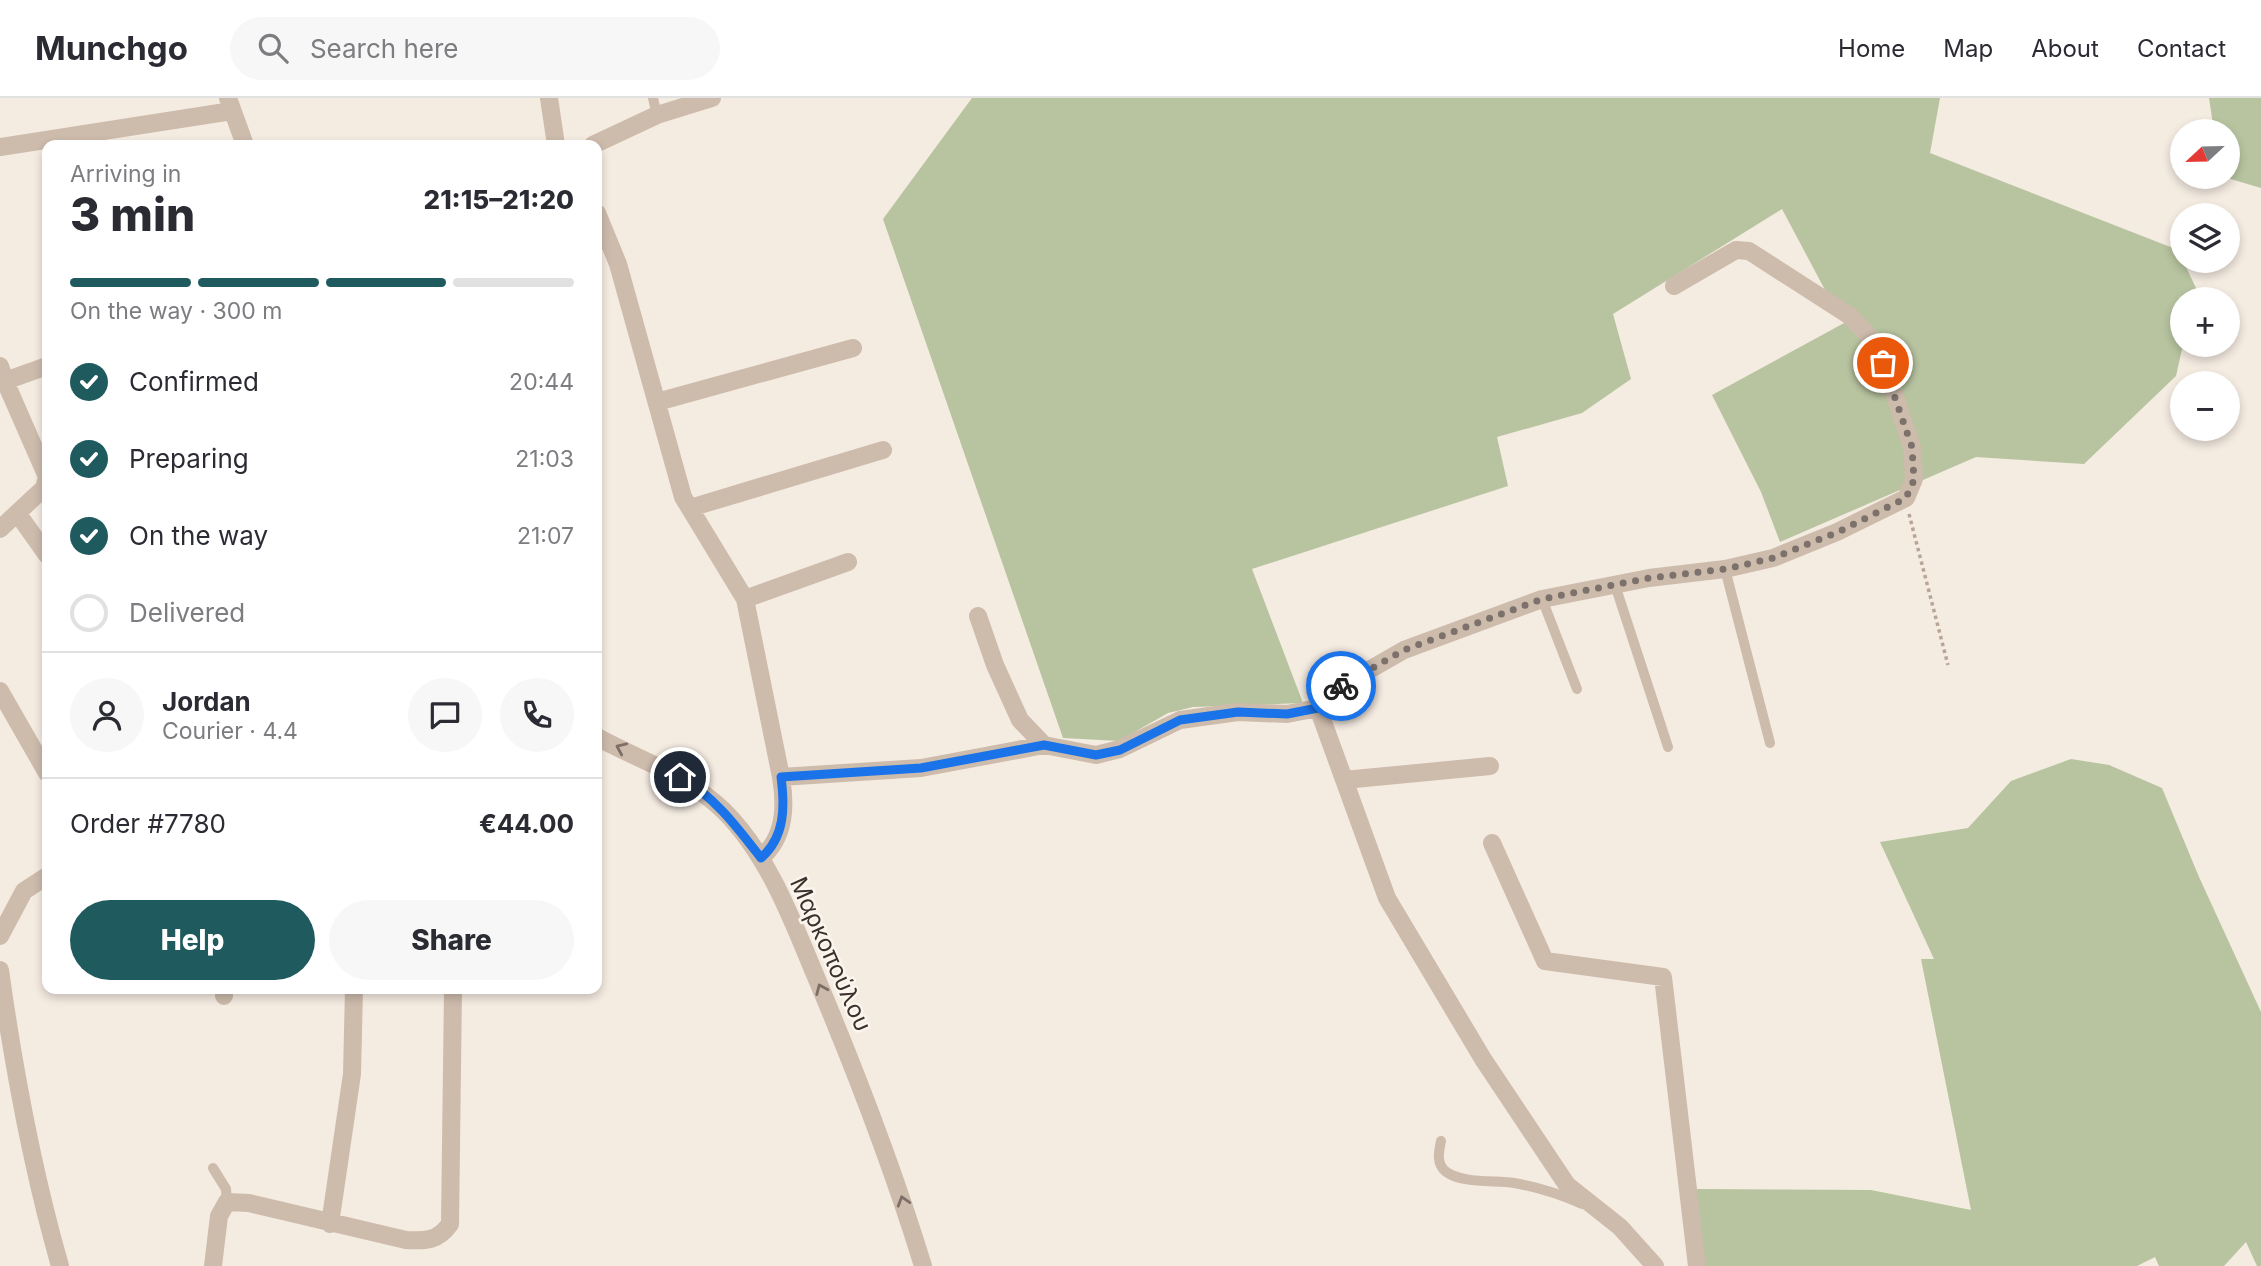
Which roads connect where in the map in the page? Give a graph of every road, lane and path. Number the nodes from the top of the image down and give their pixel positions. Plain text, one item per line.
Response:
1 (549, 98) edge
2 (712, 98) edge
3 (230, 105) edge
4 (655, 107) edge
5 (243, 140) edge
6 (555, 140) edge
7 (601, 140) edge
8 (0, 147) edge
9 (602, 225) edge
10 (1674, 286) dead end
11 (853, 348) dead end
12 (42, 367) edge
13 (3, 374) edge
14 (657, 402) junction
15 (883, 450) dead end
16 (42, 465) edge
17 (42, 490) edge
18 (1906, 498) junction
19 (690, 508) junction
20 (18, 514) junction
21 (0, 529) edge
22 (42, 548) edge
23 (848, 562) dead end
24 (1726, 569) junction
25 (1615, 585) junction
26 (745, 599) junction
27 (1542, 599) junction
28 (978, 616) dead end
29 (1948, 665) dead end
30 (1577, 689) dead end
31 (0, 691) edge
32 (1318, 708) junction
33 (602, 740) edge
34 (1770, 743) dead end
35 (1044, 745) junction
36 (1668, 747) dead end
37 (42, 764) edge
38 (1490, 766) dead end
39 (781, 777) junction
40 (1344, 780) junction
41 (1492, 843) dead end
42 (761, 858) junction
43 (42, 879) edge
44 (0, 936) edge
45 (0, 970) edge
46 (354, 994) edge
47 (453, 994) edge
48 (1441, 1141) dead end
49 (213, 1168) dead end
50 (228, 1202) junction
51 (1594, 1209) junction
52 (330, 1224) junction
53 (60, 1266) edge
54 (213, 1266) edge
55 (923, 1266) edge
56 (1655, 1266) edge
57 (1697, 1266) edge

1 - 6 street
2 - 4 street
3 - 5 street
3 - 8 street
4 - 7 street
9 - 14 street
10 - 18 street
11 - 14 street
12 - 13 street
13 - 16 street
14 - 19 street
15 - 19 street
17 - 20 street
18 - 24 street
18 - 29 path
19 - 26 street
20 - 21 street
20 - 22 street
23 - 26 street
24 - 25 street
24 - 34 lane
25 - 27 street
25 - 36 lane
26 - 39 street
27 - 30 lane
27 - 32 street
28 - 35 street
31 - 37 street
32 - 35 street
32 - 40 street
42 -> 33 street, Μαρκοπούλου
35 - 39 street
38 - 40 street
39 - 42 street
40 - 51 street
41 - 57 street
55 -> 42 street, Μαρκοπούλου
43 - 44 street
45 - 53 street
46 - 52 street
47 - 52 street
48 - 51 lane
49 - 50 lane
50 - 52 street
50 - 54 street
51 - 56 street

